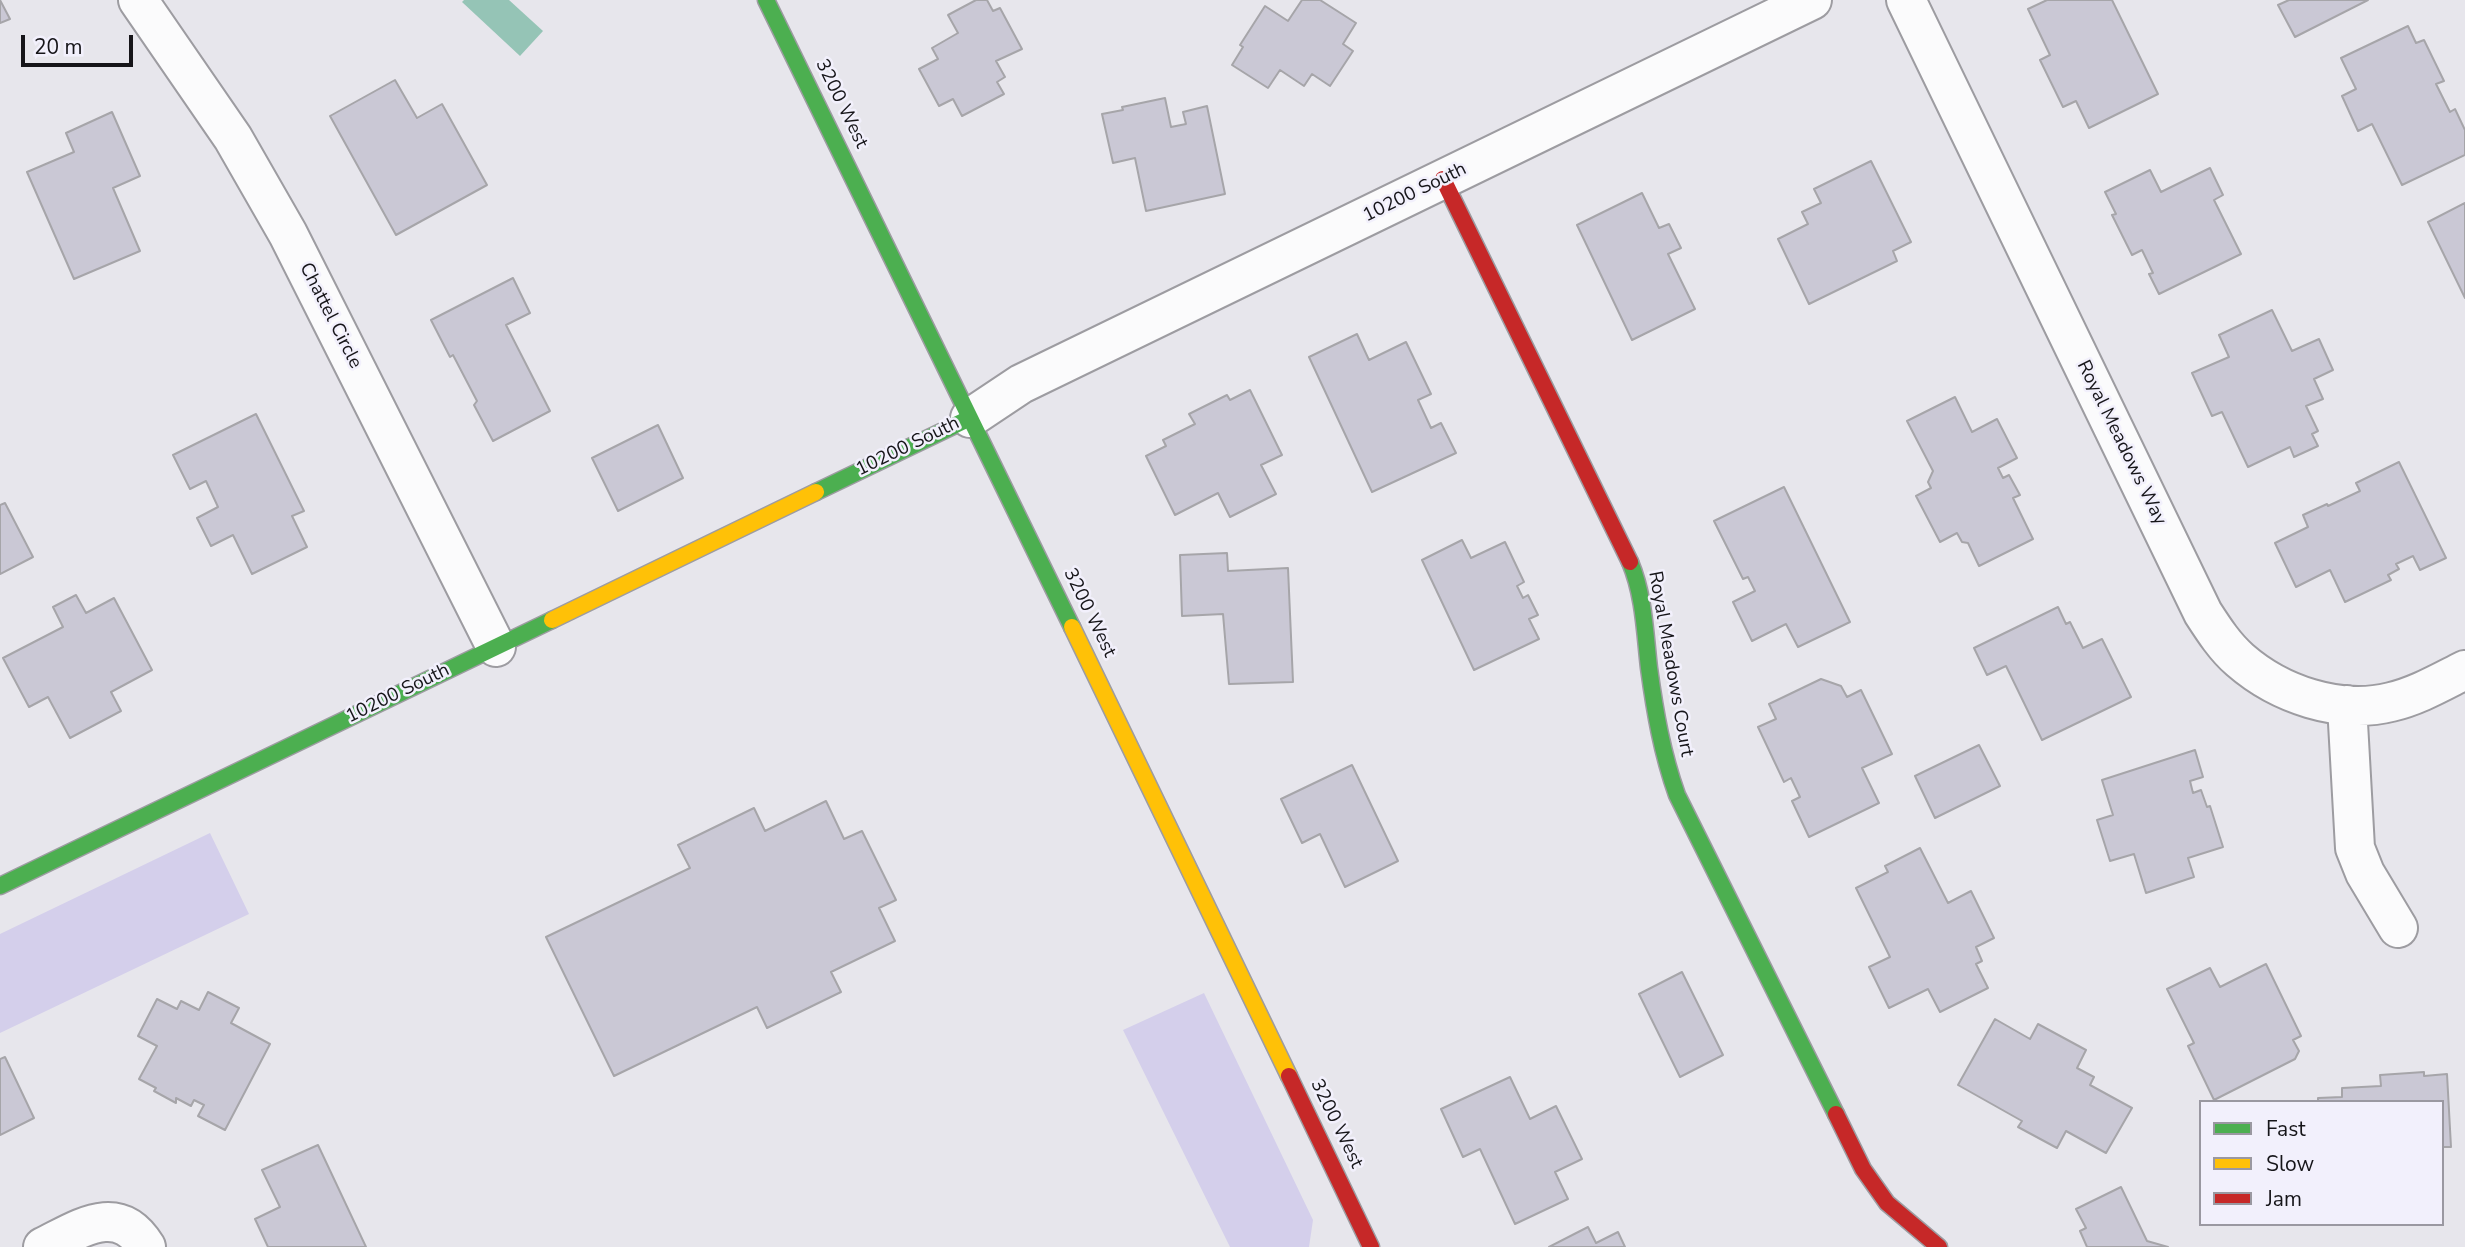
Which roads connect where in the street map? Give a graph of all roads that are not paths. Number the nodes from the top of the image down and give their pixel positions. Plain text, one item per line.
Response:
1 (138, 0) edge
2 (766, 0) edge
3 (1812, 0) edge
4 (1906, 0) edge
5 (1443, 179) junction
6 (970, 418) junction
7 (496, 647) junction
8 (2465, 670) edge
9 (2347, 705) junction
10 (0, 886) edge
11 (2398, 928) dead end
12 (134, 1235) edge
13 (43, 1247) edge
14 (1371, 1247) edge
15 (1939, 1247) edge

1 - 7 street, Chattel Circle
2 - 6 street, 3200 West
3 - 5 street, 10200 South
4 - 9 street, Royal Meadows Way
5 - 6 street, 10200 South
5 - 15 street, Royal Meadows Court
6 - 7 street, 10200 South
6 - 14 street, 3200 West
7 - 10 street, 10200 South
8 - 9 street, Royal Meadows Way
9 - 11 street
12 - 13 street

